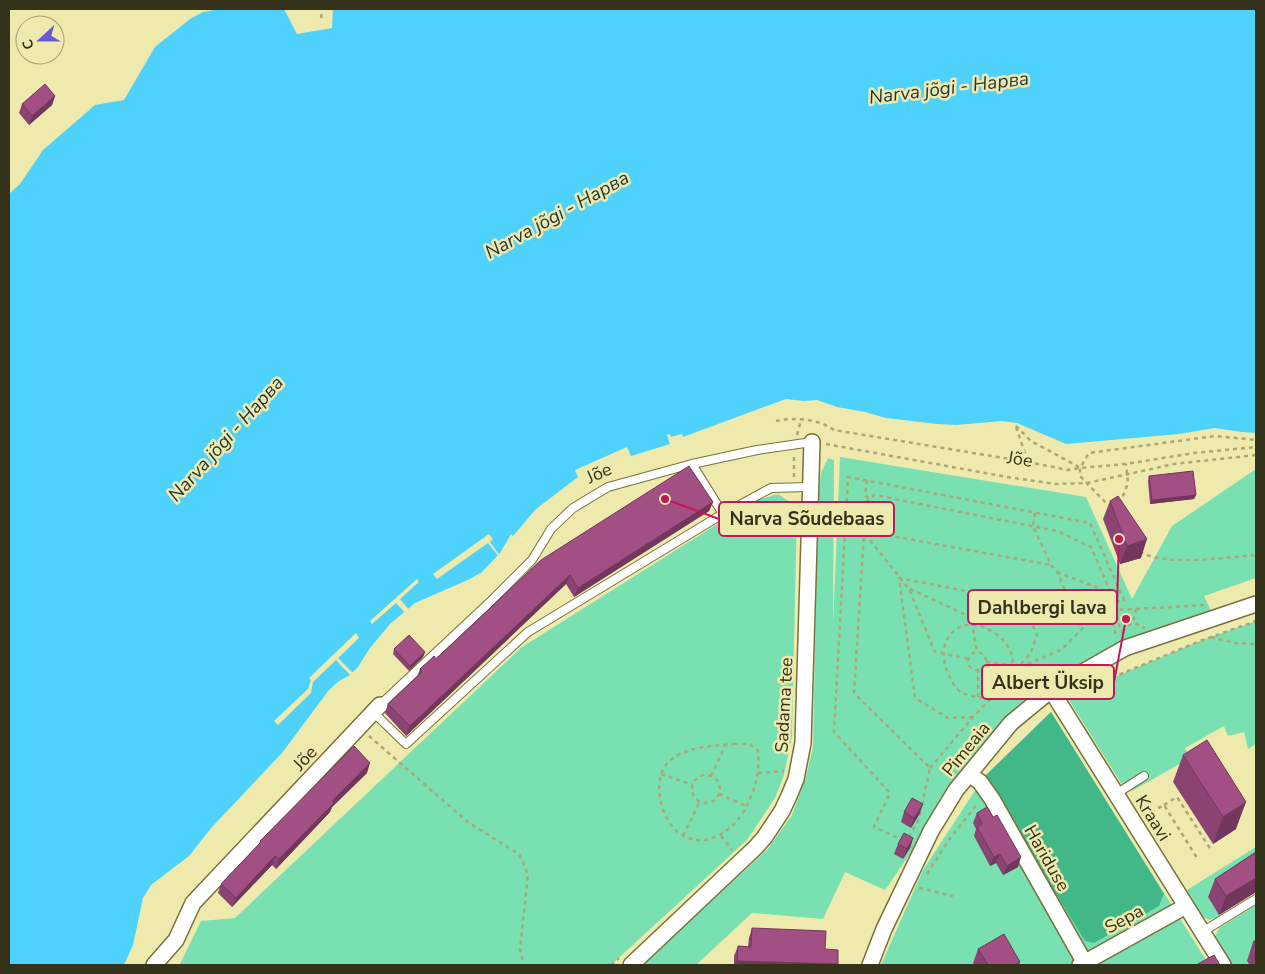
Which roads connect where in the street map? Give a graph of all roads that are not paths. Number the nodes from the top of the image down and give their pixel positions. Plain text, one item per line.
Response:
1 (812, 442) joint
2 (692, 464) junction
3 (810, 487) junction
4 (723, 514) junction
5 (1256, 604) edge
6 (1055, 695) junction
7 (376, 709) junction
8 (969, 774) junction
9 (1144, 776) dead end
10 (1116, 794) junction
11 (1256, 899) edge
12 (1186, 906) junction
13 (1202, 932) junction
14 (628, 959) edge
15 (1084, 964) edge
16 (154, 965) edge
17 (870, 965) edge
18 (1223, 965) edge

1 - 2 lane, Jõe
1 - 3 street, Sadama tee
2 - 4 lane
2 - 7 lane, Jõe
3 - 4 lane
3 - 14 street, Sadama tee
4 - 7 lane
5 - 6 street, Pimeaia
6 - 8 street, Pimeaia
6 - 10 street, Kraavi
7 - 16 street, Jõe
8 - 15 street, Hariduse
8 - 17 street, Pimeaia
9 - 10 lane
10 - 12 street, Kraavi
11 - 13 lane
12 - 13 street, Kraavi
12 - 15 street, Sepa
13 - 18 street, Kraavi

